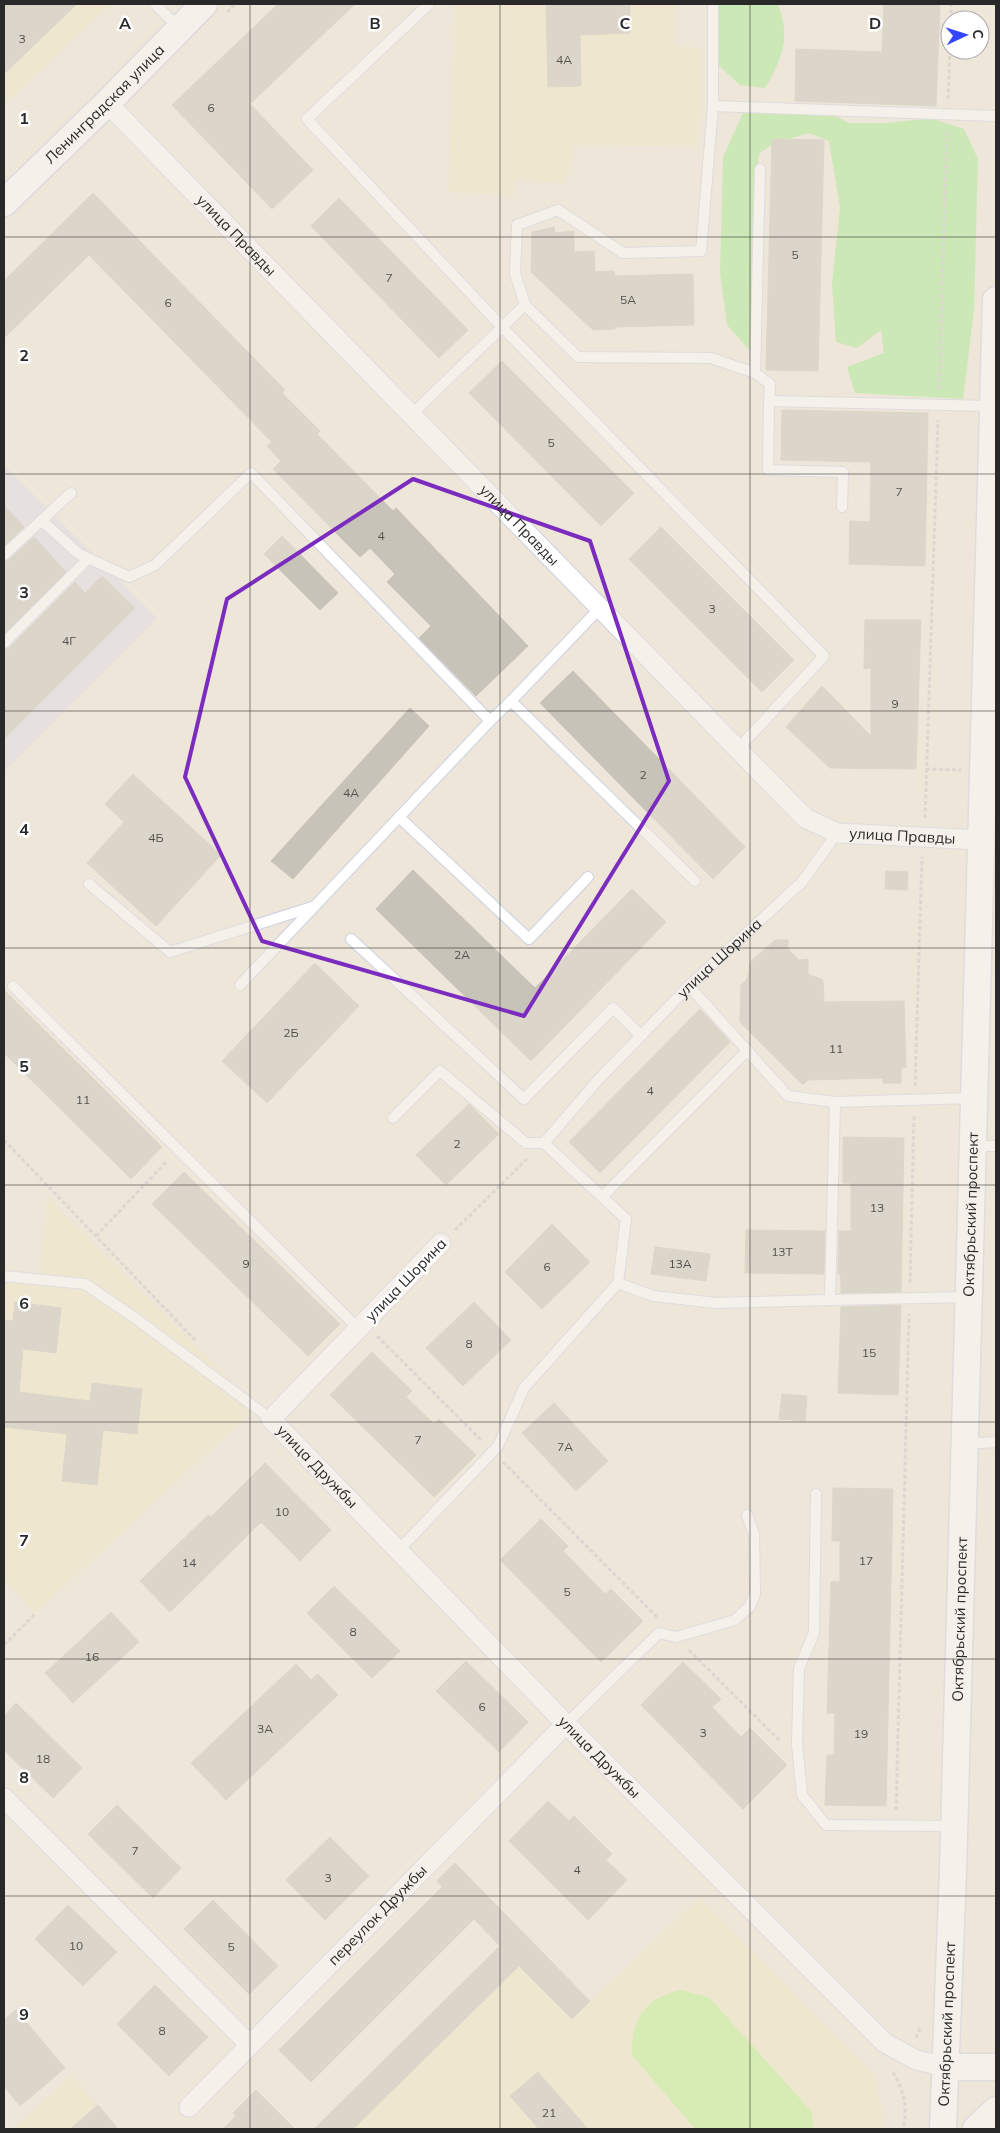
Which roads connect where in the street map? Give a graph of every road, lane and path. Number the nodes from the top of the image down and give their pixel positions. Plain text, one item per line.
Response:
1 (155, 4) edge
2 (204, 4) edge
3 (429, 4) edge
4 (713, 4) edge
5 (180, 29) junction
6 (950, 60) edge
7 (107, 104) junction
8 (712, 106) junction
9 (948, 114) junction
10 (996, 116) edge
11 (760, 169) dead end
12 (4, 203) edge
13 (996, 300) edge
14 (525, 305) junction
15 (502, 327) junction
16 (755, 373) junction
17 (769, 402) junction
18 (938, 405) junction
19 (993, 406) junction
20 (411, 415) junction
21 (71, 493) dead end
22 (994, 497) edge
23 (842, 507) dead end
24 (41, 520) junction
25 (4, 555) edge
26 (88, 559) junction
27 (599, 609) junction
28 (4, 643) edge
29 (511, 701) junction
30 (490, 721) junction
31 (738, 749) junction
32 (926, 769) junction
33 (965, 770) dead end
34 (989, 812) edge
35 (399, 817) junction
36 (837, 834) junction
37 (925, 837) junction
38 (982, 840) junction
39 (588, 877) dead end
40 (695, 881) dead end
41 (89, 884) dead end
42 (313, 907) junction
43 (351, 939) dead end
44 (240, 985) dead end
45 (13, 986) dead end
46 (689, 986) junction
47 (641, 1036) junction
48 (748, 1050) junction
49 (974, 1098) junction
50 (915, 1099) junction
51 (835, 1102) junction
52 (393, 1118) dead end
53 (4, 1140) edge
54 (544, 1142) junction
55 (984, 1146) edge
56 (178, 1149) junction
57 (602, 1197) junction
58 (96, 1236) junction
59 (441, 1243) joint
60 (4, 1276) edge
61 (618, 1284) junction
62 (968, 1297) junction
63 (909, 1298) junction
64 (830, 1300) junction
65 (361, 1326) junction
66 (204, 1349) dead end
67 (271, 1419) junction
68 (996, 1442) edge
69 (964, 1444) junction
70 (492, 1452) junction
71 (816, 1494) dead end
72 (747, 1515) dead end
73 (398, 1551) junction
74 (35, 1614) dead end
75 (676, 1637) junction
76 (4, 1645) edge
77 (566, 1724) junction
78 (798, 1759) junction
79 (4, 1798) edge
80 (895, 1826) junction
81 (954, 1826) junction
82 (923, 2020) dead end
83 (250, 2045) junction
84 (902, 2053) junction
85 (947, 2067) junction
86 (996, 2067) edge
87 (189, 2107) dead end
88 (996, 2110) edge
89 (903, 2129) edge
90 (943, 2129) edge
91 (976, 2129) edge

1 - 5 lane
2 - 5 main road, Ленинградская улица
3 - 15 lane
4 - 8 lane
5 - 7 main road, Ленинградская улица
6 - 9 path
7 - 12 main road, Ленинградская улица
7 - 20 street, улица Правды
8 - 9 lane
8 - 14 lane
9 - 10 lane
9 - 18 path
11 - 16 lane
13 - 19 main road, Октябрьский проспект
14 - 15 lane
14 - 16 lane
15 - 20 lane
15 - 31 lane
16 - 17 lane
17 - 18 lane
17 - 23 lane
18 - 19 lane
18 - 32 path
19 - 22 main road, Октябрьский проспект
20 - 27 street, улица Правды
21 - 24 lane
22 - 34 main road, Октябрьский проспект
24 - 25 lane
24 - 26 lane
26 - 28 lane
26 - 30 lane
27 - 29 lane
27 - 31 street, улица Правды
29 - 30 lane
29 - 40 lane
30 - 35 lane
31 - 36 street, улица Правды
32 - 33 path
32 - 37 path
34 - 38 main road, Октябрьский проспект
35 - 39 lane
35 - 42 lane
36 - 37 street, улица Правды
36 - 46 lane, улица Шорина
37 - 38 street, улица Правды
37 - 50 path
38 - 49 main road, Октябрьский проспект
41 - 42 lane
42 - 44 lane
43 - 47 lane
45 - 56 lane
46 - 47 lane, улица Шорина
46 - 48 lane
47 - 54 lane, улица Шорина
48 - 51 lane
48 - 57 lane
49 - 50 lane
49 - 55 main road, Октябрьский проспект
50 - 51 lane
50 - 63 path
51 - 64 lane
52 - 54 lane
53 - 58 path
54 - 57 lane
54 - 59 path, улица Шорина
55 - 62 main road, Октябрьский проспект
56 - 58 path
56 - 65 lane
57 - 61 lane
58 - 66 path
59 - 65 street, улица Шорина
60 - 67 lane
61 - 64 lane
61 - 70 lane
62 - 63 lane
62 - 69 main road, Октябрьский проспект
63 - 64 lane
63 - 80 path
65 - 67 street, улица Шорина
65 - 70 path
67 - 73 street, улица Дружбы
68 - 69 lane
69 - 81 main road, Октябрьский проспект
70 - 73 lane
70 - 75 path
71 - 78 lane
72 - 75 lane
73 - 77 street, улица Дружбы
74 - 76 path
75 - 77 lane
75 - 78 path
77 - 83 street, переулок Дружбы
77 - 84 street, улица Дружбы
78 - 80 lane
79 - 83 street
80 - 81 lane
81 - 85 main road, Октябрьский проспект
82 - 84 path
83 - 87 street, переулок Дружбы
84 - 85 street, улица Дружбы
84 - 89 path
85 - 86 main road
85 - 90 main road, Октябрьский проспект
88 - 91 main road

